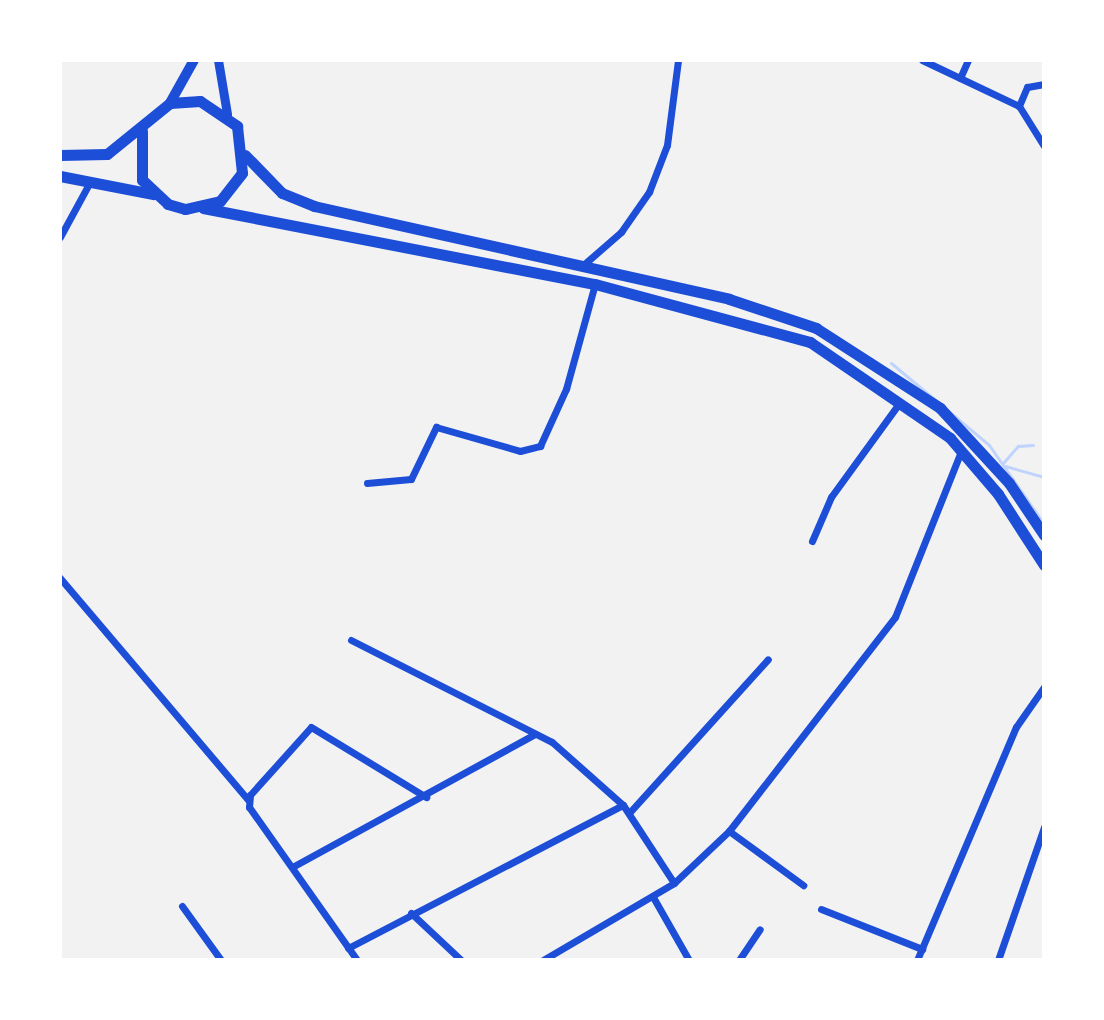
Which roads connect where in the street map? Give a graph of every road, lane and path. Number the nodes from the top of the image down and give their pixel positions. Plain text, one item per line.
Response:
1 (194, 60) edge
2 (218, 60) edge
3 (678, 60) edge
4 (922, 60) edge
5 (968, 60) edge
6 (960, 78) junction
7 (1044, 83) edge
8 (170, 103) junction
9 (1019, 106) junction
10 (227, 114) junction
11 (142, 131) junction
12 (1044, 146) edge
13 (60, 155) edge
14 (245, 155) junction
15 (60, 176) edge
16 (90, 182) junction
17 (153, 194) junction
18 (203, 208) junction
19 (60, 237) edge
20 (582, 266) junction
21 (595, 284) junction
22 (902, 400) junction
23 (961, 449) junction
24 (367, 483) dead end
25 (1044, 535) edge
26 (812, 541) dead end
27 (1044, 565) edge
28 (60, 578) edge
29 (351, 640) dead end
30 (768, 659) dead end
31 (1044, 687) edge
32 (535, 734) junction
33 (426, 797) junction
34 (248, 800) junction
35 (623, 805) junction
36 (629, 813) junction
37 (1044, 827) edge
38 (729, 831) junction
39 (294, 866) junction
40 (674, 883) junction
41 (803, 885) dead end
42 (653, 897) junction
43 (182, 906) dead end
44 (821, 909) dead end
45 (411, 913) junction
46 (760, 929) dead end
47 (348, 948) junction
48 (922, 949) junction
49 (221, 960) edge
50 (357, 960) edge
51 (461, 960) edge
52 (543, 960) edge
53 (689, 960) edge
54 (739, 960) edge
55 (917, 960) edge
56 (998, 960) edge

1 - 8 main road
2 - 10 main road
3 - 20 street
4 - 6 street
5 - 6 street
6 - 9 street
7 - 9 street
8 - 10 highway
8 - 11 highway
9 - 12 street
10 - 14 highway
11 - 13 highway
11 - 17 highway
14 - 18 highway
14 - 20 highway
15 - 16 highway
16 - 17 highway
16 - 19 street
17 - 18 highway
18 - 21 highway
20 - 25 highway
21 - 22 highway
21 - 24 street
22 - 23 highway
22 - 26 street
23 - 27 highway
23 - 38 street
28 - 34 street
29 - 32 street
30 - 36 street
31 - 48 street
32 - 33 street
32 - 35 street
33 - 34 street
33 - 39 street
34 - 39 street
35 - 36 street
35 - 45 street
36 - 40 street
37 - 56 street
38 - 40 street
38 - 41 street
39 - 47 street
40 - 42 street
42 - 52 street
42 - 53 street
43 - 49 street
44 - 48 street
45 - 47 street
45 - 51 street
46 - 54 street
47 - 50 street
48 - 55 street

